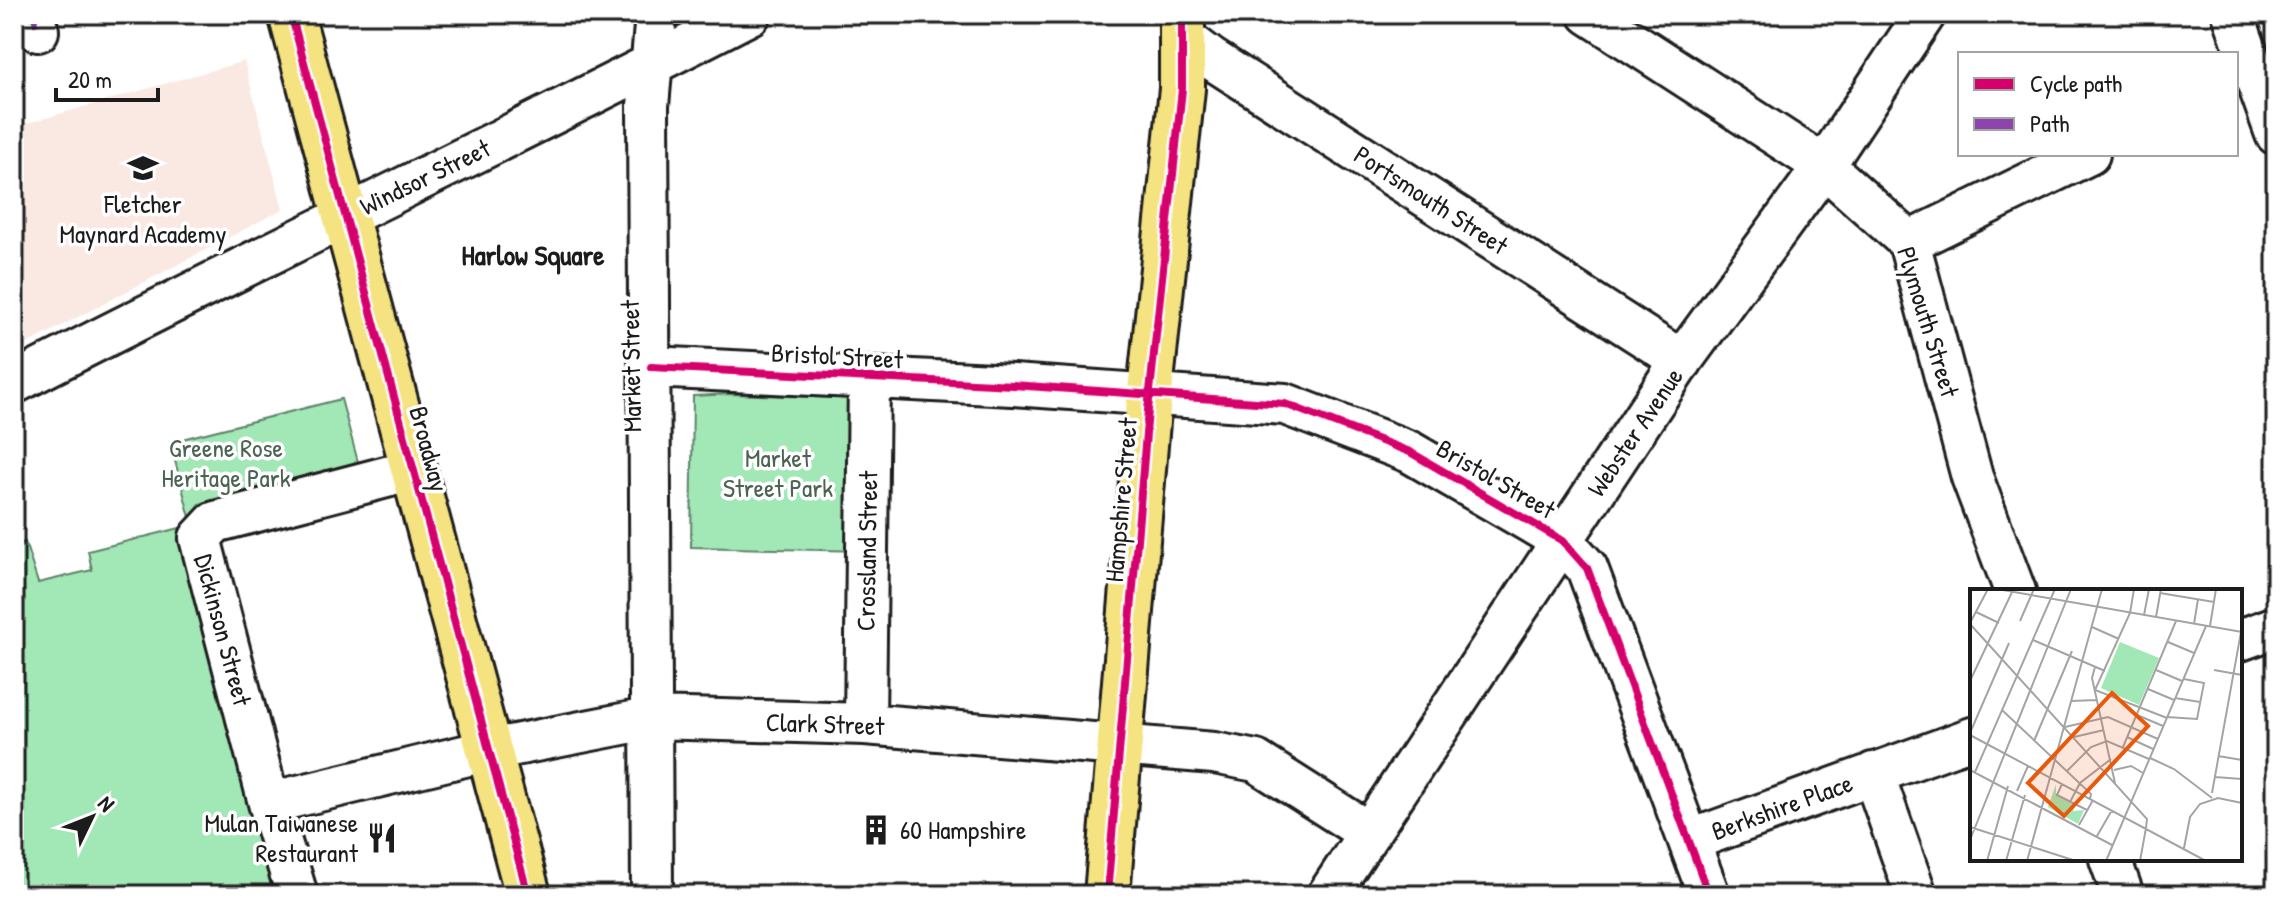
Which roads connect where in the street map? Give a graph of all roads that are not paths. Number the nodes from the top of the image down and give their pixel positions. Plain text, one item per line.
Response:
1 (291, 14) edge
2 (656, 14) edge
3 (750, 14) edge
4 (1589, 14) edge
5 (1925, 14) edge
6 (2233, 14) edge
7 (1182, 25) edge
8 (652, 64) junction
9 (2245, 78) edge
10 (2276, 134) edge
11 (2085, 156) edge
12 (1824, 166) junction
13 (345, 217) junction
14 (1909, 242) junction
15 (1682, 361) junction
16 (651, 367) junction
17 (869, 378) junction
18 (14, 383) edge
19 (1151, 393) junction
20 (413, 470) junction
21 (1563, 541) junction
22 (2014, 589) edge
23 (2276, 627) edge
24 (2242, 639) edge
25 (653, 718) junction
26 (865, 724) junction
27 (1970, 739) edge
28 (1120, 745) junction
29 (489, 750) junction
30 (1873, 773) junction
31 (269, 803) junction
32 (1369, 833) junction
33 (1691, 840) junction
34 (2111, 861) edge
35 (297, 895) edge
36 (528, 895) edge
37 (652, 895) edge
38 (1107, 895) edge
39 (1328, 895) edge
40 (1709, 895) edge
41 (1916, 895) edge
42 (2123, 895) edge

1 - 13 main road, Broadway
2 - 8 street, Market Street
3 - 8 street, Windsor Street
4 - 12 street, Plymouth Street
5 - 12 street, Webster Avenue
6 - 9 street
7 - 15 street, Portsmouth Street
7 - 19 main road, Hampshire Street
8 - 13 street, Windsor Street
8 - 16 street, Market Street
9 - 10 street
11 - 14 street
12 - 14 street, Plymouth Street
12 - 15 street, Webster Avenue
13 - 18 street, Windsor Street
13 - 20 main road, Broadway
14 - 22 street, Plymouth Street
15 - 21 street, Webster Avenue
16 - 17 street, Bristol Street
16 - 25 street, Market Street
17 - 19 street, Bristol Street
17 - 26 street, Crossland Street
19 - 21 street, Bristol Street
19 - 28 main road, Hampshire Street
20 - 29 main road, Broadway
20 - 31 street, Dickinson Street
21 - 32 street, Webster Avenue
21 - 33 street, Bristol Street
23 - 24 street
25 - 26 street, Clark Street
25 - 29 street, Clark Street
25 - 37 street, Market Street
26 - 28 street, Clark Street
27 - 30 street, Berkshire Place
28 - 32 street, Clark Street
28 - 38 main road, Hampshire Street
29 - 31 street, Clark Street
29 - 36 main road, Broadway
30 - 33 street, Berkshire Place
30 - 41 street, Berkshire Place
31 - 35 street, Dickinson Street
32 - 39 street, Webster Avenue
33 - 40 street, Bristol Street
34 - 42 street

